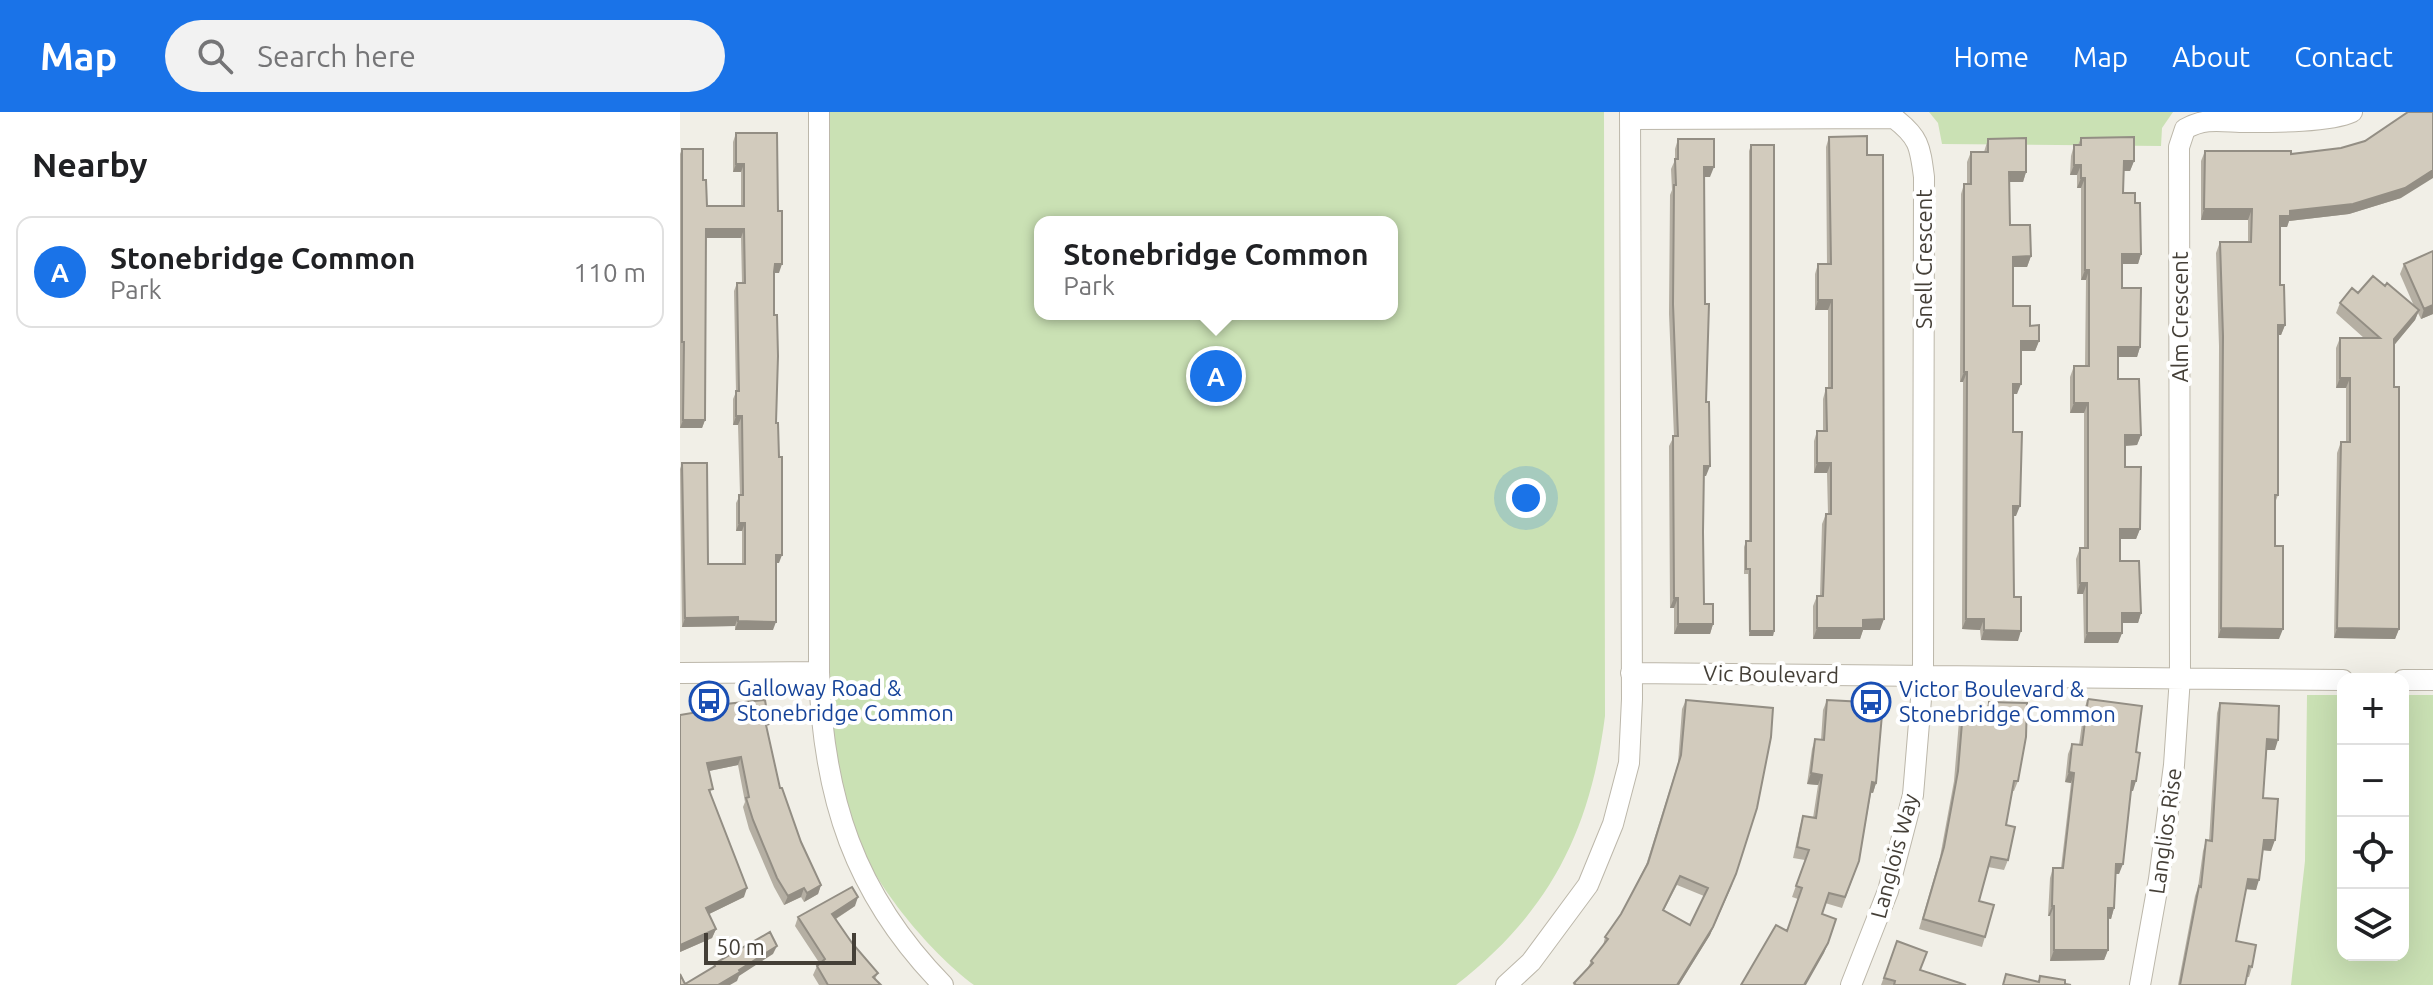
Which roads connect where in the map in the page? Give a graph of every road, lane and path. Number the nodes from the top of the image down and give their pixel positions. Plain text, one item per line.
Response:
1 (819, 112) edge
2 (2352, 112) edge
3 (1630, 115) edge
4 (819, 672) junction
5 (680, 673) edge
6 (1631, 673) junction
7 (1923, 675) junction
8 (2180, 677) junction
9 (2337, 680) edge
10 (2409, 680) edge
11 (2433, 680) edge
12 (933, 982) edge
13 (1516, 982) edge
14 (1851, 985) edge
15 (2140, 985) edge

1 - 4 street
2 - 8 street, Alm Crescent
3 - 6 street
3 - 7 street, Snell Crescent
4 - 5 street
4 - 12 street
6 - 7 street, Vic Boulevard
6 - 13 street
7 - 8 street, Vic Boulevard
7 - 14 street, Langlois Way
8 - 9 street, Vic Boulevard
8 - 15 street, Langlios Rise
10 - 11 street

